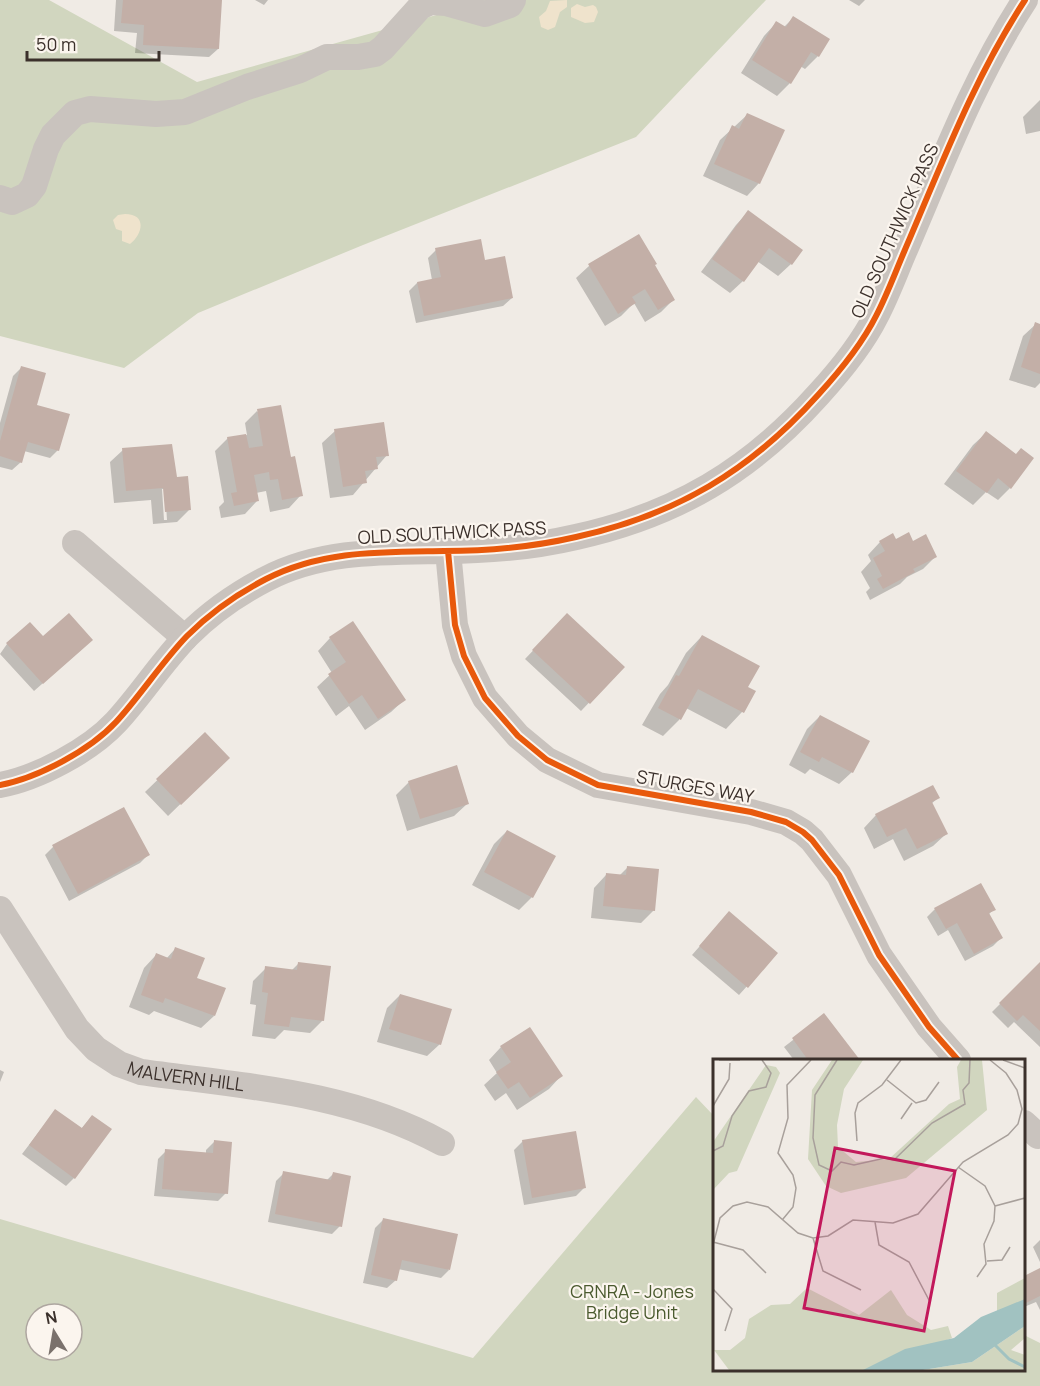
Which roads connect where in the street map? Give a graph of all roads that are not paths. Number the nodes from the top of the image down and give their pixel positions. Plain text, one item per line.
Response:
1 (513, 0) edge
2 (1025, 0) edge
3 (0, 198) edge
4 (75, 543) dead end
5 (448, 551) junction
6 (186, 638) junction
7 (0, 785) edge
8 (0, 909) edge
9 (957, 1059) edge
10 (442, 1143) dead end

1 - 3 street
2 - 5 street, OLD SOUTHWICK PASS
4 - 6 street
5 - 6 street, OLD SOUTHWICK PASS
5 - 9 street, STURGES WAY
6 - 7 street, OLD SOUTHWICK PASS
8 - 10 street, MALVERN HILL

